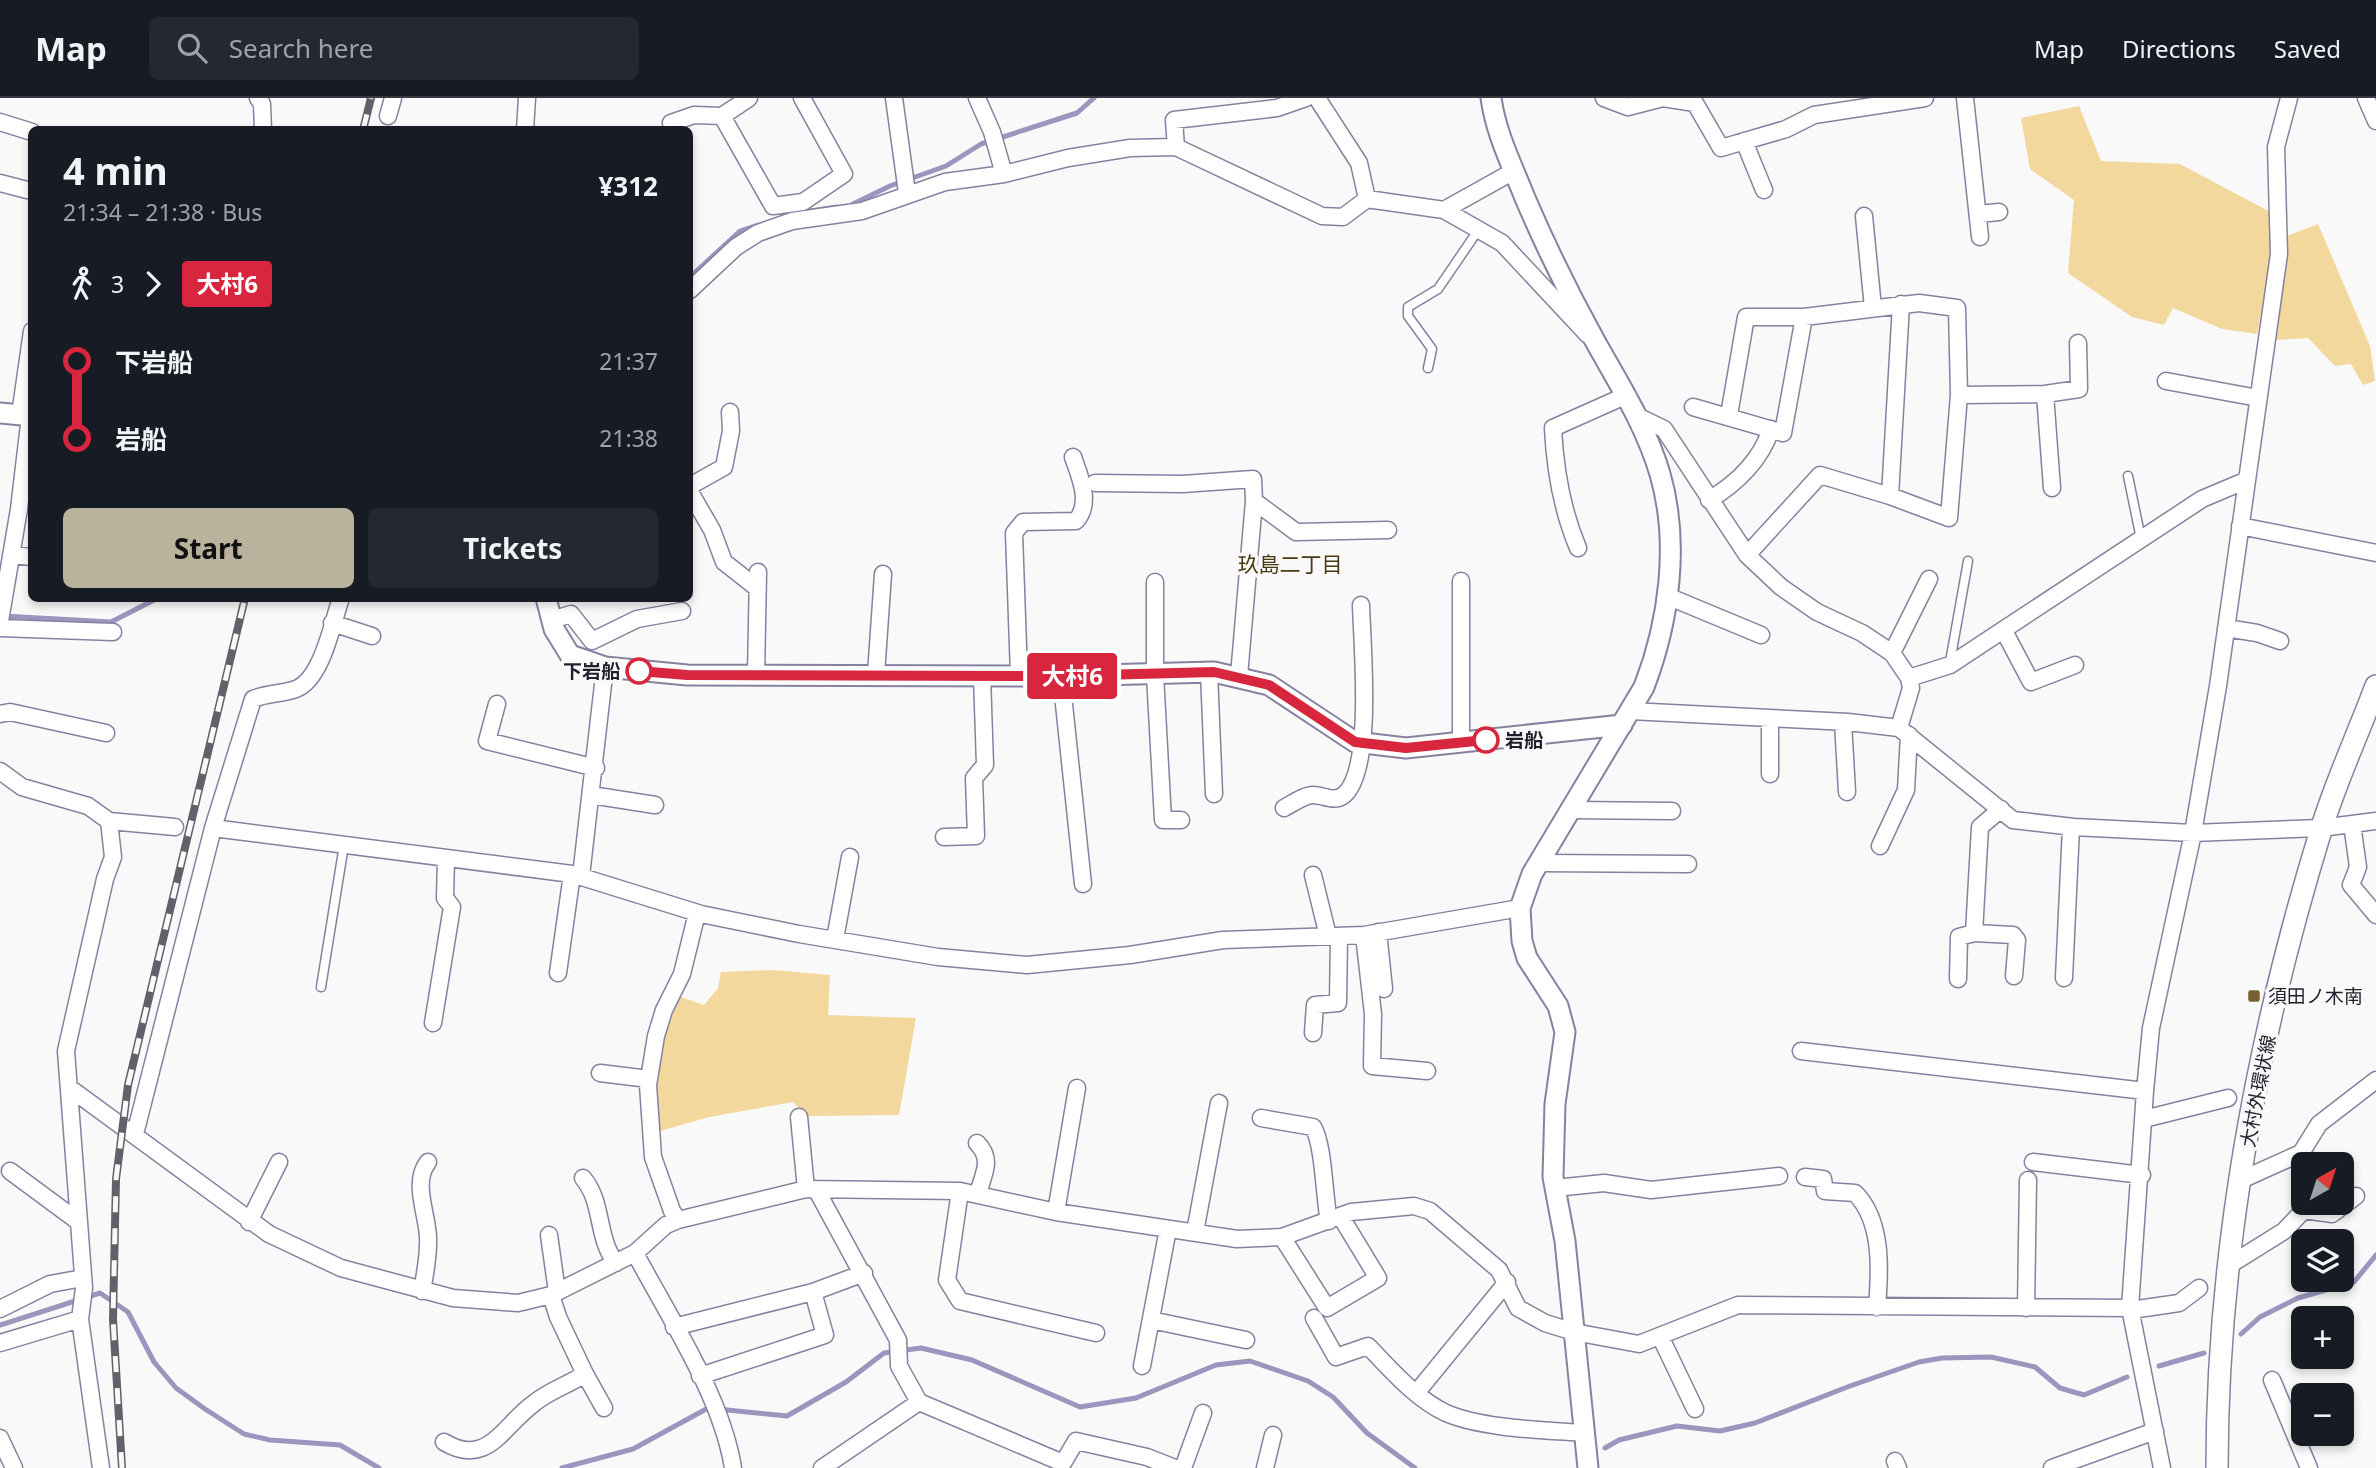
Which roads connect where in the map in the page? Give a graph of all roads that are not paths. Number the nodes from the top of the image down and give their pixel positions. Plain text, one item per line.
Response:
1 (258, 98) edge
2 (393, 98) edge
3 (527, 98) edge
4 (749, 98) edge
5 (802, 98) edge
6 (894, 98) edge
7 (978, 98) edge
8 (1306, 98) edge
9 (1317, 98) edge
10 (1604, 98) edge
11 (1926, 98) edge
12 (1965, 98) edge
13 (2289, 98) edge
14 (2366, 98) edge
15 (1493, 99) edge
16 (388, 116) dead end
17 (722, 116) junction
18 (2376, 121) edge
19 (0, 122) edge
20 (671, 123) dead end
21 (263, 126) edge
22 (525, 126) edge
23 (28, 131) edge
24 (1744, 141) junction
25 (1176, 147) junction
26 (1514, 171) junction
27 (1004, 174) junction
28 (0, 183) edge
29 (27, 190) dead end
30 (906, 190) junction
31 (1763, 190) dead end
32 (1367, 199) junction
33 (803, 201) junction
34 (1444, 211) junction
35 (1999, 212) dead end
36 (1978, 214) junction
37 (1864, 216) dead end
38 (811, 219) junction
39 (1479, 229) junction
40 (1980, 237) dead end
41 (693, 287) edge
42 (1900, 304) junction
43 (1872, 308) junction
44 (1804, 317) junction
45 (2078, 342) dead end
46 (1596, 343) junction
47 (28, 359) edge
48 (1428, 368) dead end
49 (2166, 381) dead end
50 (2045, 394) junction
51 (1626, 395) junction
52 (1959, 395) junction
53 (2258, 398) junction
54 (1693, 407) dead end
55 (730, 412) dead end
56 (20, 415) edge
57 (1729, 415) junction
58 (1637, 416) junction
59 (1771, 429) junction
60 (1073, 457) dead end
61 (2128, 476) dead end
62 (2246, 480) junction
63 (1095, 483) dead end
64 (693, 484) edge
65 (2052, 488) dead end
66 (1890, 496) junction
67 (693, 497) edge
68 (1709, 500) junction
69 (1254, 501) junction
70 (2240, 526) junction
71 (1388, 530) dead end
72 (2141, 539) junction
73 (1578, 548) dead end
74 (2376, 553) edge
75 (11, 555) junction
76 (1747, 555) junction
77 (28, 557) edge
78 (1968, 561) dead end
79 (883, 574) dead end
80 (1928, 579) dead end
81 (1461, 581) dead end
82 (1155, 582) dead end
83 (1667, 596) junction
84 (340, 602) edge
85 (547, 602) edge
86 (1361, 605) dead end
87 (682, 611) dead end
88 (0, 620) edge
89 (552, 620) junction
90 (332, 623) junction
91 (2226, 628) junction
92 (2004, 631) junction
93 (113, 632) dead end
94 (1762, 635) dead end
95 (372, 636) dead end
96 (2280, 641) dead end
97 (1892, 653) junction
98 (1950, 665) junction
99 (2075, 665) dead end
100 (605, 667) junction
101 (1209, 672) junction
102 (876, 674) junction
103 (756, 675) junction
104 (1019, 675) junction
105 (1155, 675) junction
106 (982, 676) junction
107 (1061, 676) junction
108 (1239, 676) junction
109 (1909, 678) junction
110 (2376, 686) edge
111 (497, 704) dead end
112 (0, 714) edge
113 (1626, 718) junction
114 (1770, 721) junction
115 (1843, 722) junction
116 (1904, 731) junction
117 (106, 733) dead end
118 (1461, 743) junction
119 (1364, 744) junction
120 (596, 768) junction
121 (0, 771) edge
122 (1770, 774) dead end
123 (1847, 792) dead end
124 (1214, 794) dead end
125 (591, 795) junction
126 (655, 805) dead end
127 (1284, 808) dead end
128 (2001, 809) junction
129 (1570, 810) junction
130 (1672, 811) dead end
131 (1181, 820) dead end
132 (109, 821) junction
133 (2376, 821) edge
134 (2352, 824) junction
135 (174, 827) dead end
136 (2071, 827) junction
137 (213, 828) junction
138 (2322, 828) junction
139 (2193, 833) junction
140 (944, 837) dead end
141 (344, 845) junction
142 (1880, 846) dead end
143 (850, 857) dead end
144 (446, 859) junction
145 (1538, 863) junction
146 (1688, 864) dead end
147 (577, 875) junction
148 (1313, 876) dead end
149 (1083, 884) dead end
150 (1520, 908) junction
151 (697, 913) junction
152 (2376, 915) edge
153 (1371, 933) junction
154 (1974, 933) junction
155 (1334, 936) junction
156 (835, 939) junction
157 (558, 973) dead end
158 (2014, 976) dead end
159 (2064, 978) dead end
160 (1958, 979) dead end
161 (321, 987) dead end
162 (1384, 989) dead end
163 (433, 1023) dead end
164 (1313, 1033) dead end
165 (1801, 1051) dead end
166 (1427, 1071) dead end
167 (600, 1073) dead end
168 (649, 1079) junction
169 (2376, 1080) edge
170 (1077, 1088) dead end
171 (71, 1089) junction
172 (2145, 1091) junction
173 (2228, 1098) dead end
174 (1219, 1103) dead end
175 (799, 1117) dead end
176 (1261, 1118) dead end
177 (2144, 1119) junction
178 (135, 1134) junction
179 (977, 1143) dead end
180 (279, 1161) dead end
181 (428, 1162) dead end
182 (2033, 1162) dead end
183 (10, 1171) dead end
184 (2142, 1175) junction
185 (1779, 1176) dead end
186 (1805, 1177) dead end
187 (583, 1178) dead end
188 (2028, 1180) dead end
189 (2241, 1180) junction
190 (1555, 1188) junction
191 (811, 1189) junction
192 (960, 1191) junction
193 (978, 1193) junction
194 (2356, 1196) dead end
195 (1056, 1212) junction
196 (1335, 1219) junction
197 (678, 1220) junction
198 (79, 1222) junction
199 (249, 1222) junction
200 (1168, 1229) junction
201 (1195, 1232) junction
202 (549, 1235) dead end
203 (1282, 1237) junction
204 (635, 1253) junction
205 (615, 1263) junction
206 (2228, 1266) junction
207 (864, 1273) junction
208 (1507, 1282) junction
209 (83, 1283) junction
210 (2199, 1288) dead end
211 (422, 1291) junction
212 (813, 1292) junction
213 (554, 1293) junction
214 (1877, 1307) junction
215 (2026, 1308) junction
216 (0, 1309) edge
217 (2131, 1309) junction
218 (81, 1313) junction
219 (1314, 1318) dead end
220 (1150, 1320) junction
221 (674, 1327) junction
222 (1574, 1332) junction
223 (1097, 1333) dead end
224 (1660, 1336) junction
225 (1246, 1340) dead end
226 (0, 1343) edge
227 (1142, 1366) dead end
228 (585, 1374) junction
229 (700, 1376) junction
230 (2272, 1380) dead end
231 (1417, 1392) junction
232 (919, 1402) junction
233 (604, 1408) dead end
234 (1695, 1409) dead end
235 (1203, 1413) dead end
236 (2155, 1431) junction
237 (1585, 1433) junction
238 (1273, 1435) dead end
239 (0, 1438) edge
240 (444, 1442) dead end
241 (471, 1451) junction
242 (1062, 1466) edge
243 (14, 1468) edge
244 (101, 1468) edge
245 (471, 1468) edge
246 (733, 1468) edge
247 (822, 1468) edge
248 (1175, 1468) edge
249 (1183, 1468) edge
250 (1265, 1468) edge
251 (1588, 1468) edge
252 (2052, 1468) edge
253 (2162, 1468) edge
254 (2217, 1468) edge
255 (2309, 1468) edge

1 - 21 street
2 - 16 street
3 - 22 street
4 - 17 street
5 - 33 street
6 - 30 street
7 - 27 street
8 - 25 street
9 - 32 street
10 - 24 street
11 - 24 street
12 - 36 street
13 - 53 street
14 - 18 street
15 - 26 street
17 - 20 street
17 - 33 street
19 - 23 street
24 - 31 street
25 - 27 street
25 - 32 street
26 - 34 street
26 - 46 street
27 - 30 street
28 - 29 street
30 - 38 street
32 - 34 street
33 - 38 street
34 - 39 street
35 - 36 street
36 - 40 street
37 - 43 street
38 - 41 street
39 - 46 street
39 - 48 lane
42 - 43 street
42 - 52 street
42 - 66 street
43 - 44 street
44 - 57 street
44 - 59 street
45 - 50 street
46 - 51 street
47 - 56 street
49 - 53 street
50 - 52 street
50 - 65 street
51 - 58 street
51 - 73 street
52 - 66 street
53 - 62 street
54 - 57 street
55 - 64 street
56 - 75 street
57 - 59 street
58 - 68 street
58 - 83 street
59 - 68 street
60 - 104 street
61 - 72 lane
62 - 70 street
62 - 72 street
63 - 69 street
66 - 76 street
67 - 103 street
68 - 76 street
69 - 71 street
69 - 108 street
70 - 74 street
70 - 91 street
72 - 92 street
75 - 77 street
75 - 88 street
76 - 97 street
78 - 98 lane
79 - 102 street
80 - 97 street
81 - 118 street
82 - 105 street
83 - 94 street
83 - 113 street
84 - 90 street
85 - 89 street
86 - 119 street
87 - 89 street
88 - 93 street
89 - 100 street
90 - 95 street
90 - 137 street
91 - 96 street
91 - 139 street
92 - 98 street
92 - 99 street
97 - 109 street
98 - 109 street
100 - 103 street
100 - 120 street
101 - 105 street
101 - 108 street
101 - 124 street
102 - 103 street
102 - 106 street
104 - 106 street
104 - 107 street
105 - 107 street
105 - 131 street
106 - 140 street
107 - 149 street
108 - 119 street
109 - 116 street
110 - 138 main road, 大村外環状線
111 - 120 street
112 - 117 street
113 - 114 street
113 - 118 street
113 - 129 street
114 - 115 street
114 - 122 street
115 - 116 street
115 - 123 street
116 - 128 street
116 - 142 street
118 - 119 street
119 - 127 street
120 - 125 street
121 - 132 street
125 - 126 street
125 - 147 street
128 - 136 street
128 - 154 street
129 - 130 street
129 - 145 street
132 - 135 street
132 - 171 street
133 - 134 street
134 - 138 street
134 - 152 street
136 - 139 street
136 - 159 street
137 - 141 street
137 - 178 street
138 - 139 street
138 - 189 main road, 大村外環状線
139 - 172 street
141 - 144 street
141 - 161 lane
143 - 156 street
144 - 147 street
144 - 163 street
145 - 146 street
145 - 150 street
147 - 151 street
147 - 157 street
148 - 155 street
150 - 153 street
150 - 190 street
151 - 156 street
151 - 168 street
153 - 155 street
153 - 162 street
153 - 166 street
154 - 158 street
154 - 160 street
155 - 156 street
155 - 164 street
165 - 172 street
167 - 168 street
168 - 197 street
169 - 189 street
170 - 195 street
171 - 178 street
171 - 198 street
172 - 177 street
173 - 177 street
174 - 201 street
175 - 191 street
176 - 196 street
177 - 184 street
178 - 199 street
179 - 193 street
180 - 199 street
181 - 211 street
182 - 184 street
183 - 198 street
184 - 217 street
185 - 190 street
186 - 214 street
187 - 205 street
188 - 215 street
189 - 206 main road, 大村外環状線
190 - 222 street
191 - 192 street
191 - 197 street
191 - 207 street
192 - 193 street
192 - 223 street
193 - 195 street
194 - 206 street
195 - 200 street
196 - 203 street
196 - 203 street
196 - 208 street
197 - 204 street
198 - 209 street
199 - 211 street
200 - 201 street
200 - 220 street
201 - 203 street
202 - 213 street
204 - 205 street
204 - 221 street
205 - 213 street
206 - 254 main road, 大村外環状線
207 - 212 street
207 - 232 street
208 - 222 street
208 - 231 street
209 - 216 street
209 - 218 street
210 - 217 street
211 - 213 street
212 - 221 street
212 - 229 street
213 - 228 street
214 - 215 street
214 - 224 street
215 - 217 street
217 - 236 street
218 - 226 street
218 - 244 street
219 - 231 street
220 - 225 street
220 - 227 street
221 - 229 street
222 - 224 street
222 - 237 street
224 - 234 street
228 - 233 street
228 - 241 street
229 - 246 street
230 - 255 street
231 - 237 street
232 - 242 street
232 - 247 street
235 - 249 street
236 - 252 street
236 - 253 street
237 - 251 street
238 - 250 street
239 - 243 street
240 - 241 street
241 - 245 street
242 - 248 street

